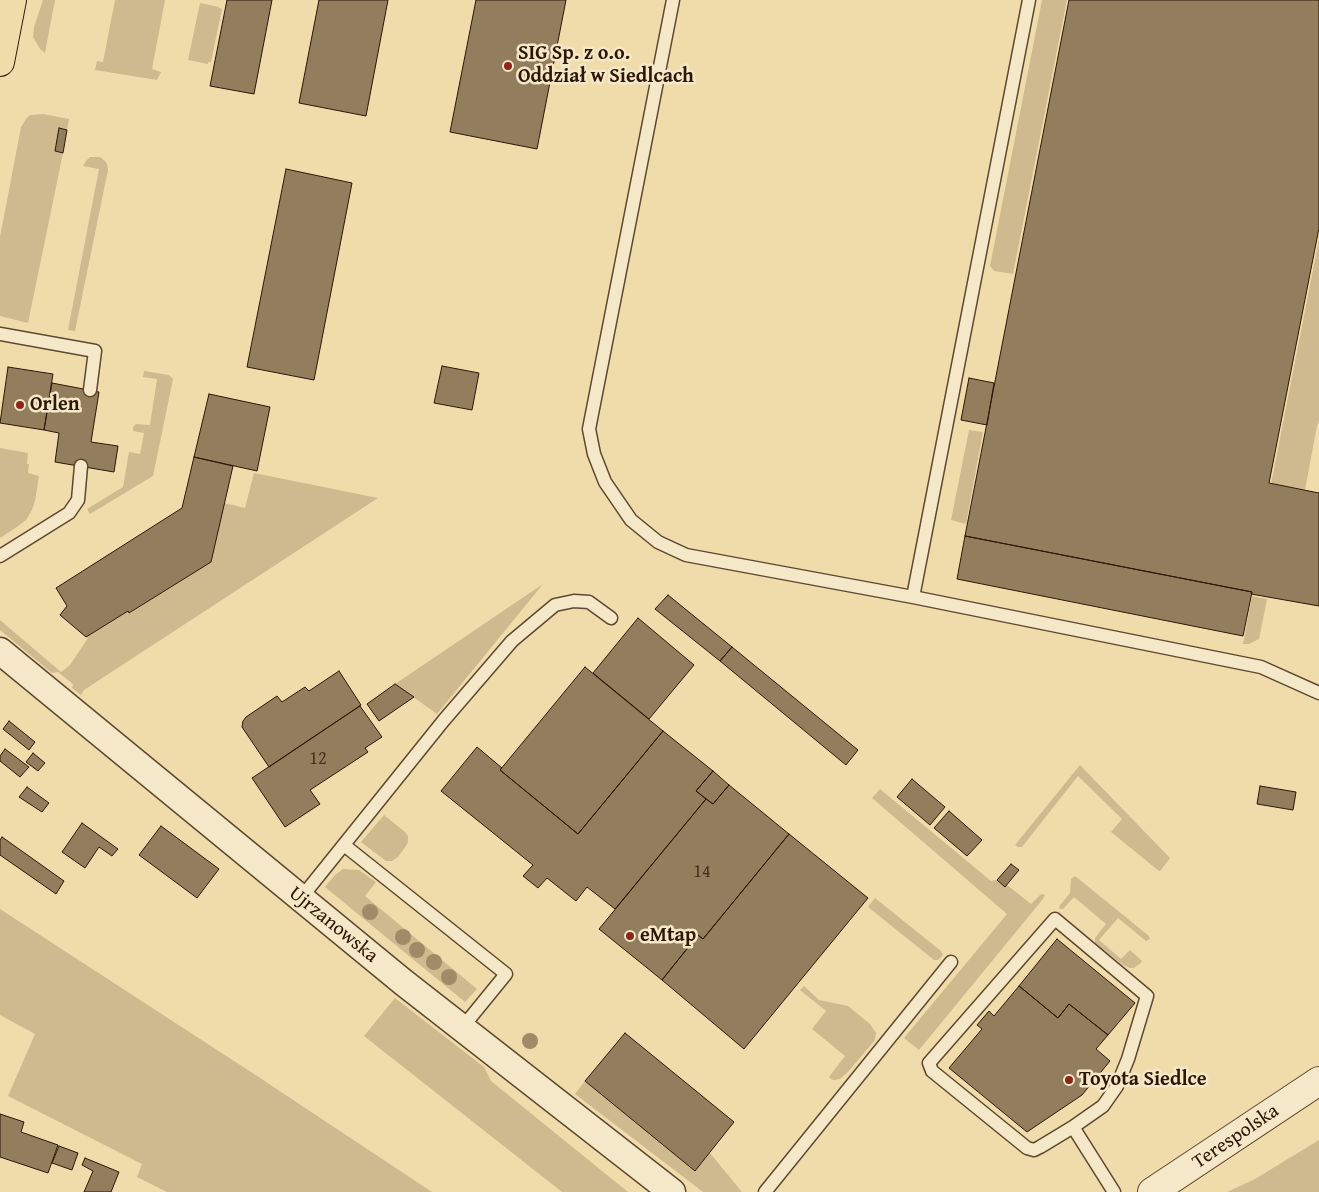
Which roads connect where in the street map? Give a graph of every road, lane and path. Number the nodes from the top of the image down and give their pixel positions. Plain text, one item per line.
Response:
1 (12, 0) edge
2 (673, 0) edge
3 (1029, 0) edge
4 (0, 62) edge
5 (0, 334) edge
6 (90, 390) dead end
7 (81, 466) dead end
8 (0, 556) edge
9 (913, 597) junction
10 (611, 618) dead end
11 (0, 651) edge
12 (1319, 693) edge
13 (344, 845) junction
14 (301, 898) junction
15 (951, 962) dead end
16 (462, 1028) junction
17 (1319, 1081) edge
18 (1073, 1127) junction
19 (672, 1192) edge
20 (764, 1192) edge
21 (1114, 1192) edge
22 (1152, 1192) edge

1 - 4 main road
2 - 9 lane
3 - 9 lane
5 - 6 lane
7 - 8 lane
9 - 12 lane
10 - 13 lane
11 - 14 street, Ujrzanowska
13 - 14 lane
13 - 16 lane
14 - 16 street, Ujrzanowska
15 - 20 lane
16 - 19 street, Ujrzanowska
17 - 22 street, Terespolska
18 - 18 lane
18 - 21 lane

